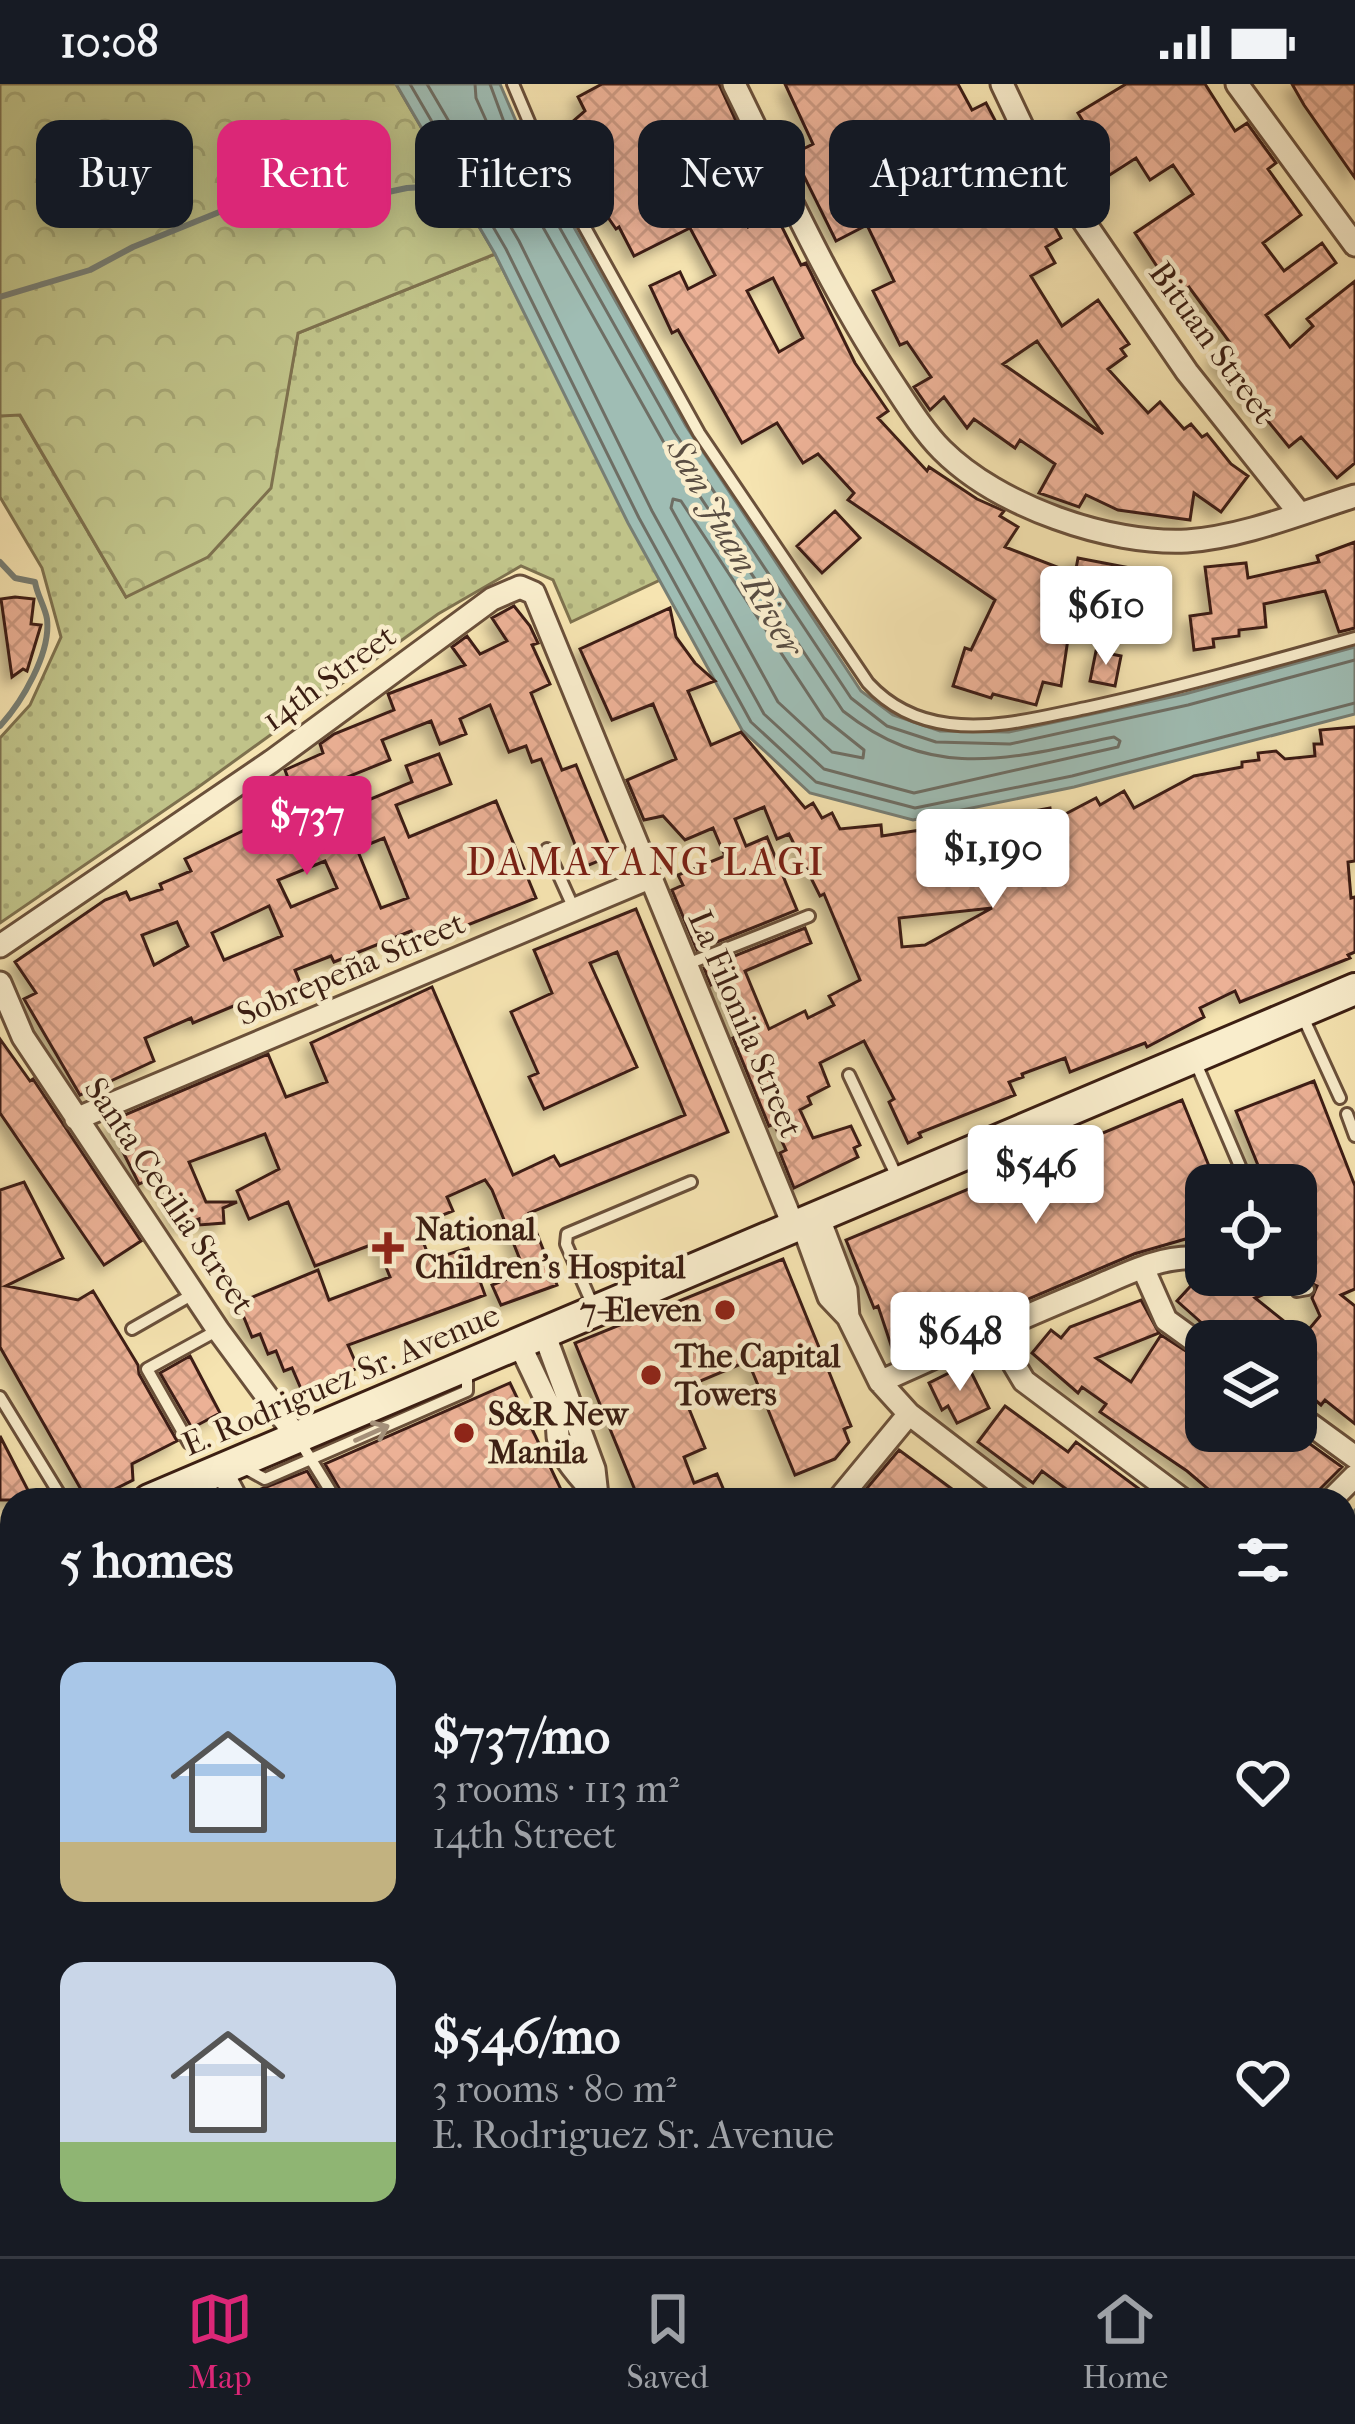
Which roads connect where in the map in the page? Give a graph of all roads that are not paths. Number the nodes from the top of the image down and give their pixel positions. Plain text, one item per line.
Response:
1 (513, 84) edge
2 (734, 84) edge
3 (1002, 84) edge
4 (1237, 84) edge
5 (1355, 245) edge
6 (1355, 496) edge
7 (1300, 514) junction
8 (520, 587) joint
9 (1355, 638) edge
10 (547, 849) dead end
11 (649, 878) junction
12 (574, 911) junction
13 (809, 916) dead end
14 (0, 946) edge
15 (685, 965) junction
16 (0, 983) edge
17 (1355, 988) edge
18 (1300, 1012) junction
19 (1194, 1057) junction
20 (849, 1075) dead end
21 (1340, 1098) dead end
22 (1347, 1114) dead end
23 (76, 1119) junction
24 (1355, 1136) edge
25 (1239, 1164) edge
26 (691, 1182) dead end
27 (899, 1182) junction
28 (805, 1222) junction
29 (1185, 1257) edge
30 (1143, 1268) junction
31 (195, 1293) junction
32 (596, 1311) junction
33 (132, 1329) dead end
34 (993, 1329) junction
35 (218, 1330) junction
36 (1185, 1333) edge
37 (532, 1338) junction
38 (880, 1382) junction
39 (0, 1397) edge
40 (558, 1411) junction
41 (909, 1414) junction
42 (1317, 1429) edge
43 (190, 1443) dead end
44 (310, 1454) junction
45 (1355, 1457) edge
46 (229, 1466) junction
47 (56, 1488) edge
48 (177, 1488) edge
49 (234, 1488) edge
50 (329, 1488) edge
51 (590, 1488) edge
52 (596, 1488) edge
53 (848, 1488) edge
54 (1003, 1488) edge
55 (1167, 1488) edge

1 - 9 lane
2 - 7 street
3 - 7 street, Bituan Street
4 - 5 street
6 - 7 street
8 - 11 street, La Filonila Street
8 - 14 street, 14th Street
10 - 12 lane
11 - 12 street, Sobrepeña Street
11 - 15 street, La Filonila Street
12 - 23 street, Sobrepeña Street
13 - 15 lane
15 - 28 street, La Filonila Street
16 - 23 street, Santa Cecilia Street
17 - 18 main road, E. Rodriguez Sr. Avenue
18 - 19 main road, E. Rodriguez Sr. Avenue
18 - 21 lane
19 - 25 lane
19 - 27 main road, E. Rodriguez Sr. Avenue
20 - 27 lane
22 - 24 lane
23 - 31 street, Santa Cecilia Street
26 - 32 lane
27 - 28 main road, E. Rodriguez Sr. Avenue
28 - 32 main road, E. Rodriguez Sr. Avenue
28 - 38 street, La Filonila Street
29 - 30 street
30 - 34 street
30 - 36 street
31 - 33 lane
31 - 35 street, Santa Cecilia Street
32 - 37 main road, E. Rodriguez Sr. Avenue
34 - 38 street
34 - 55 street
35 - 43 lane
35 - 44 street, Santa Cecilia Street
37 - 40 street
37 - 44 main road, E. Rodriguez Sr. Avenue
38 - 41 street, La Filonila Street
39 - 47 lane
40 - 51 street
40 - 52 street
41 - 53 street
41 - 54 street, La Filonila Street
42 - 45 street
44 - 46 main road, E. Rodriguez Sr. Avenue
44 - 50 lane
46 - 48 main road, E. Rodriguez Sr. Avenue
46 - 49 street

